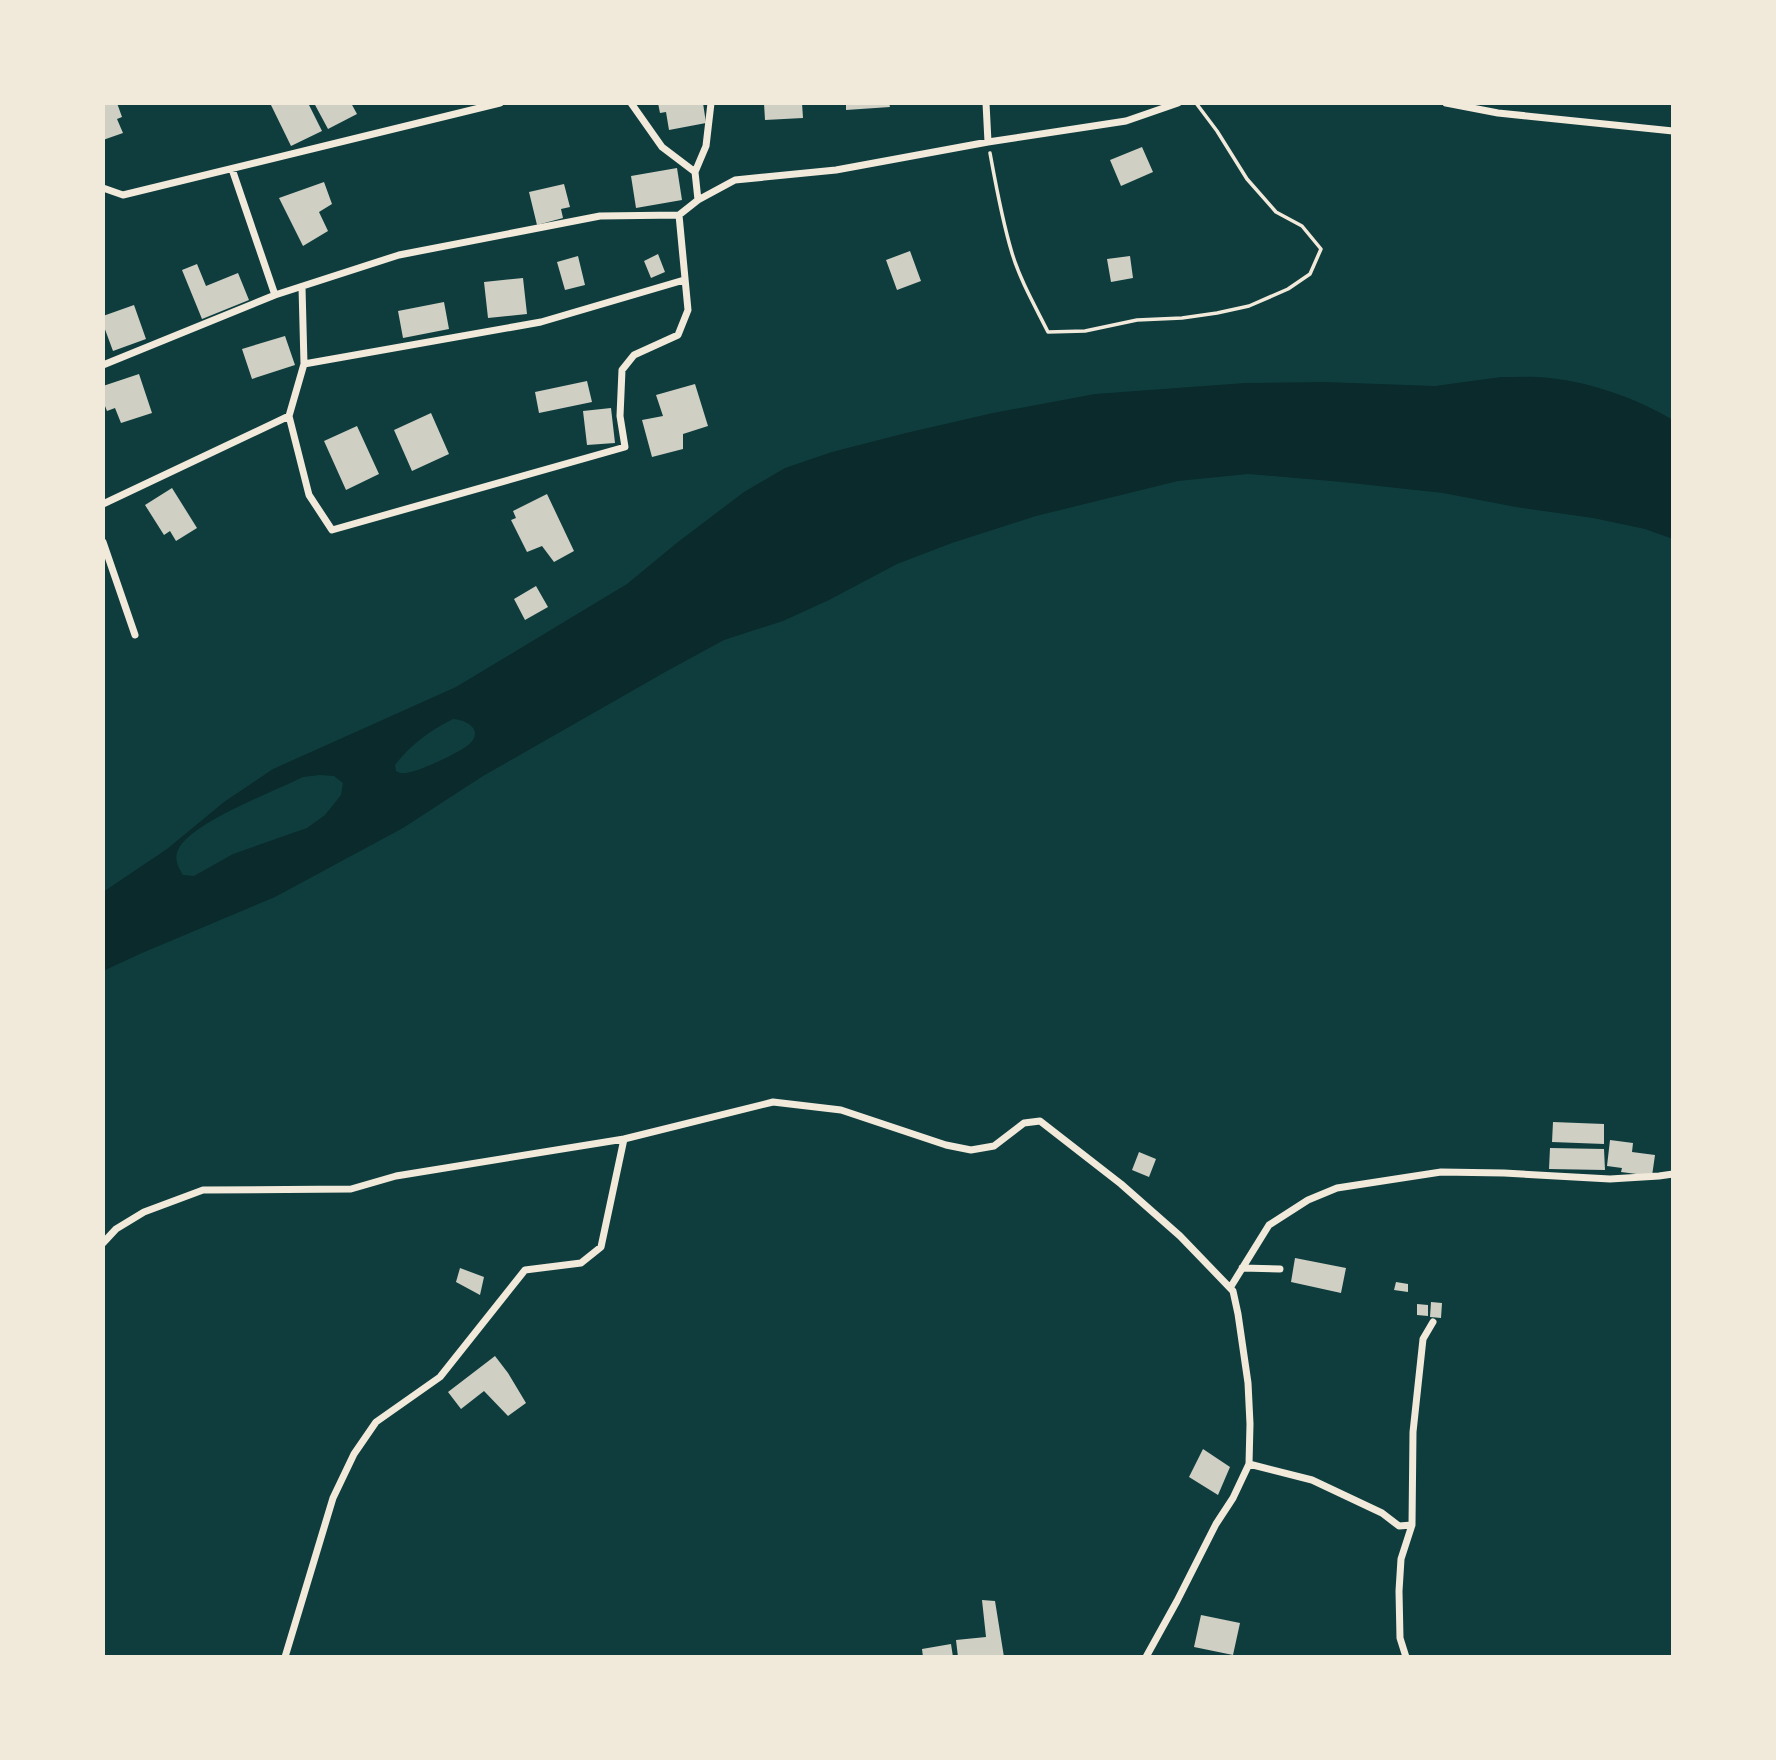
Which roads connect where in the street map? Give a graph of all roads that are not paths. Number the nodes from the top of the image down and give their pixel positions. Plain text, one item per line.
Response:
1 (500, 103) edge
2 (631, 103) edge
3 (711, 103) edge
4 (986, 103) edge
5 (1178, 103) edge
6 (1446, 103) edge
7 (1673, 131) edge
8 (988, 142) junction
9 (232, 169) junction
10 (695, 172) junction
11 (103, 188) edge
12 (698, 200) junction
13 (679, 215) junction
14 (684, 280) junction
15 (302, 287) junction
16 (275, 295) junction
17 (304, 363) junction
18 (103, 365) edge
19 (289, 416) junction
20 (103, 503) edge
21 (103, 542) edge
22 (135, 635) dead end
23 (624, 1139) junction
24 (1673, 1174) edge
25 (103, 1243) edge
26 (1242, 1268) junction
27 (1280, 1269) dead end
28 (1230, 1288) junction
29 (1433, 1322) dead end
30 (1249, 1464) junction
31 (1412, 1525) junction
32 (285, 1657) edge
33 (1146, 1657) edge
34 (1406, 1657) edge

1 - 9 street
2 - 10 street
3 - 10 street
4 - 8 street
5 - 8 street
6 - 7 street
8 - 12 street
9 - 11 street
9 - 16 street
10 - 12 street
12 - 13 street
13 - 14 street
13 - 15 street
14 - 17 street
14 - 19 street
15 - 16 street
15 - 17 street
16 - 18 street
17 - 19 street
19 - 20 street
21 - 22 street
23 - 25 street
23 - 28 street
23 - 32 street
24 - 26 street
26 - 27 street
26 - 28 street
28 - 30 street
29 - 31 street
30 - 31 street
30 - 33 street
31 - 34 street

